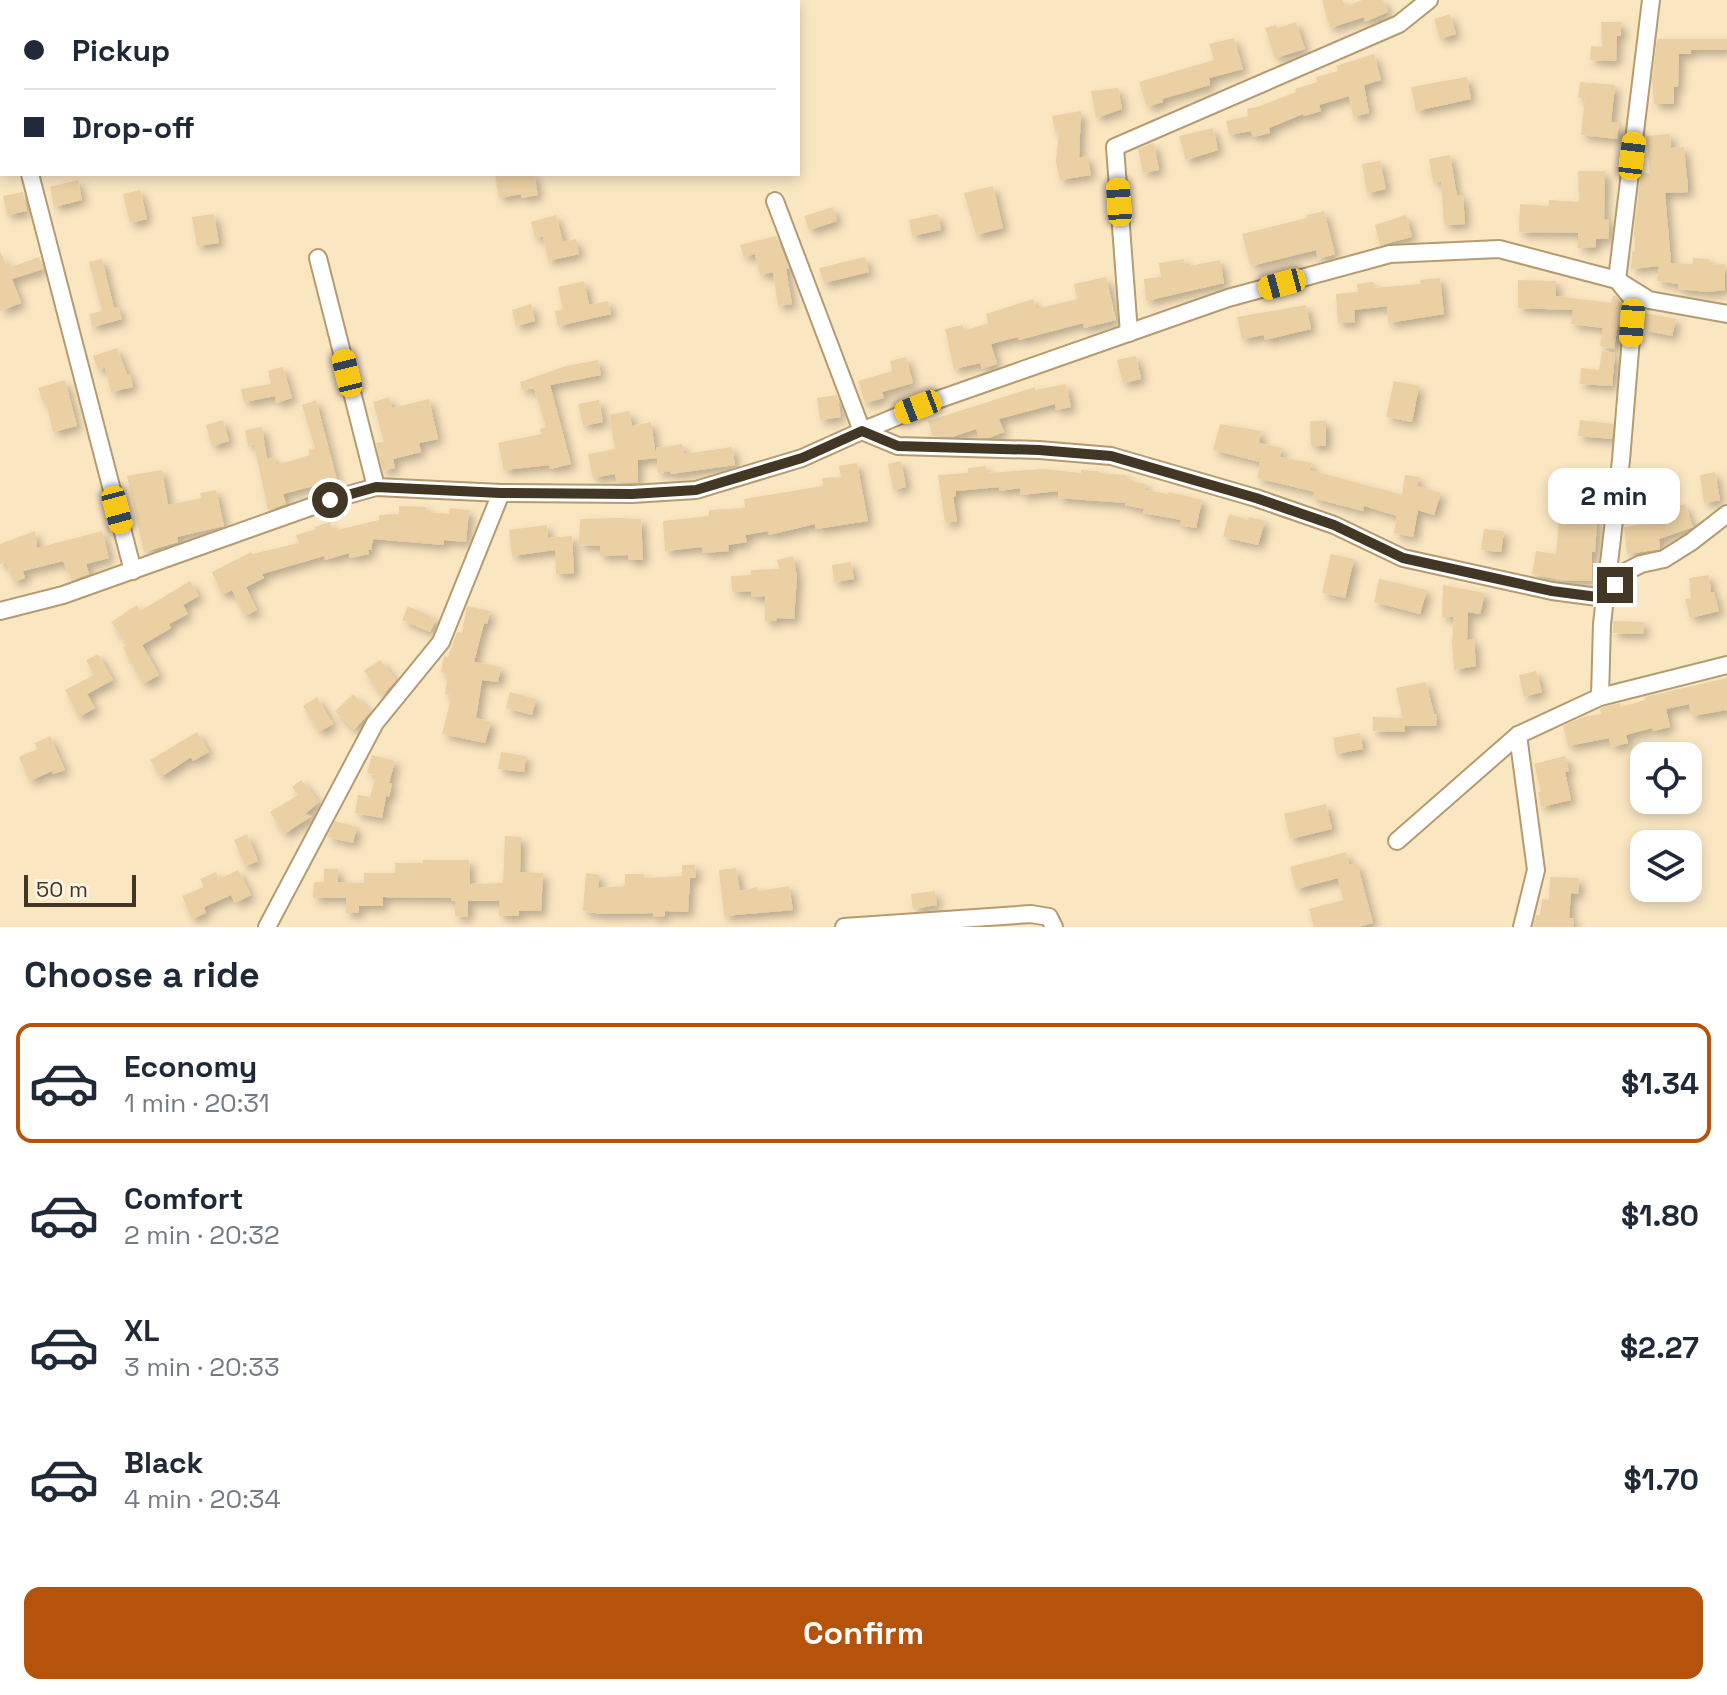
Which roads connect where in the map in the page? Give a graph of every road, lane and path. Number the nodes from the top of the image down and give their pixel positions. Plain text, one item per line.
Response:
1 (1429, 0) edge
2 (1651, 0) edge
3 (31, 176) edge
4 (775, 201) dead end
5 (318, 258) dead end
6 (1617, 280) junction
7 (1727, 314) edge
8 (1129, 333) junction
9 (862, 431) junction
10 (376, 487) junction
11 (501, 493) junction
12 (1727, 514) edge
13 (133, 571) junction
14 (1605, 598) junction
15 (0, 611) edge
16 (1727, 665) edge
17 (1600, 697) junction
18 (1518, 735) junction
19 (1397, 841) dead end
20 (267, 927) edge
21 (844, 927) edge
22 (1054, 927) edge
23 (1522, 927) edge

1 - 8 street
2 - 6 street
3 - 13 street
4 - 9 street
5 - 10 street
6 - 7 street
6 - 8 street
6 - 14 street
8 - 9 street
9 - 11 street
9 - 14 street
10 - 11 street
10 - 13 street
11 - 20 street
12 - 14 street
13 - 15 street
14 - 17 street
16 - 17 street
17 - 18 street
18 - 19 street
18 - 23 street
21 - 22 street

